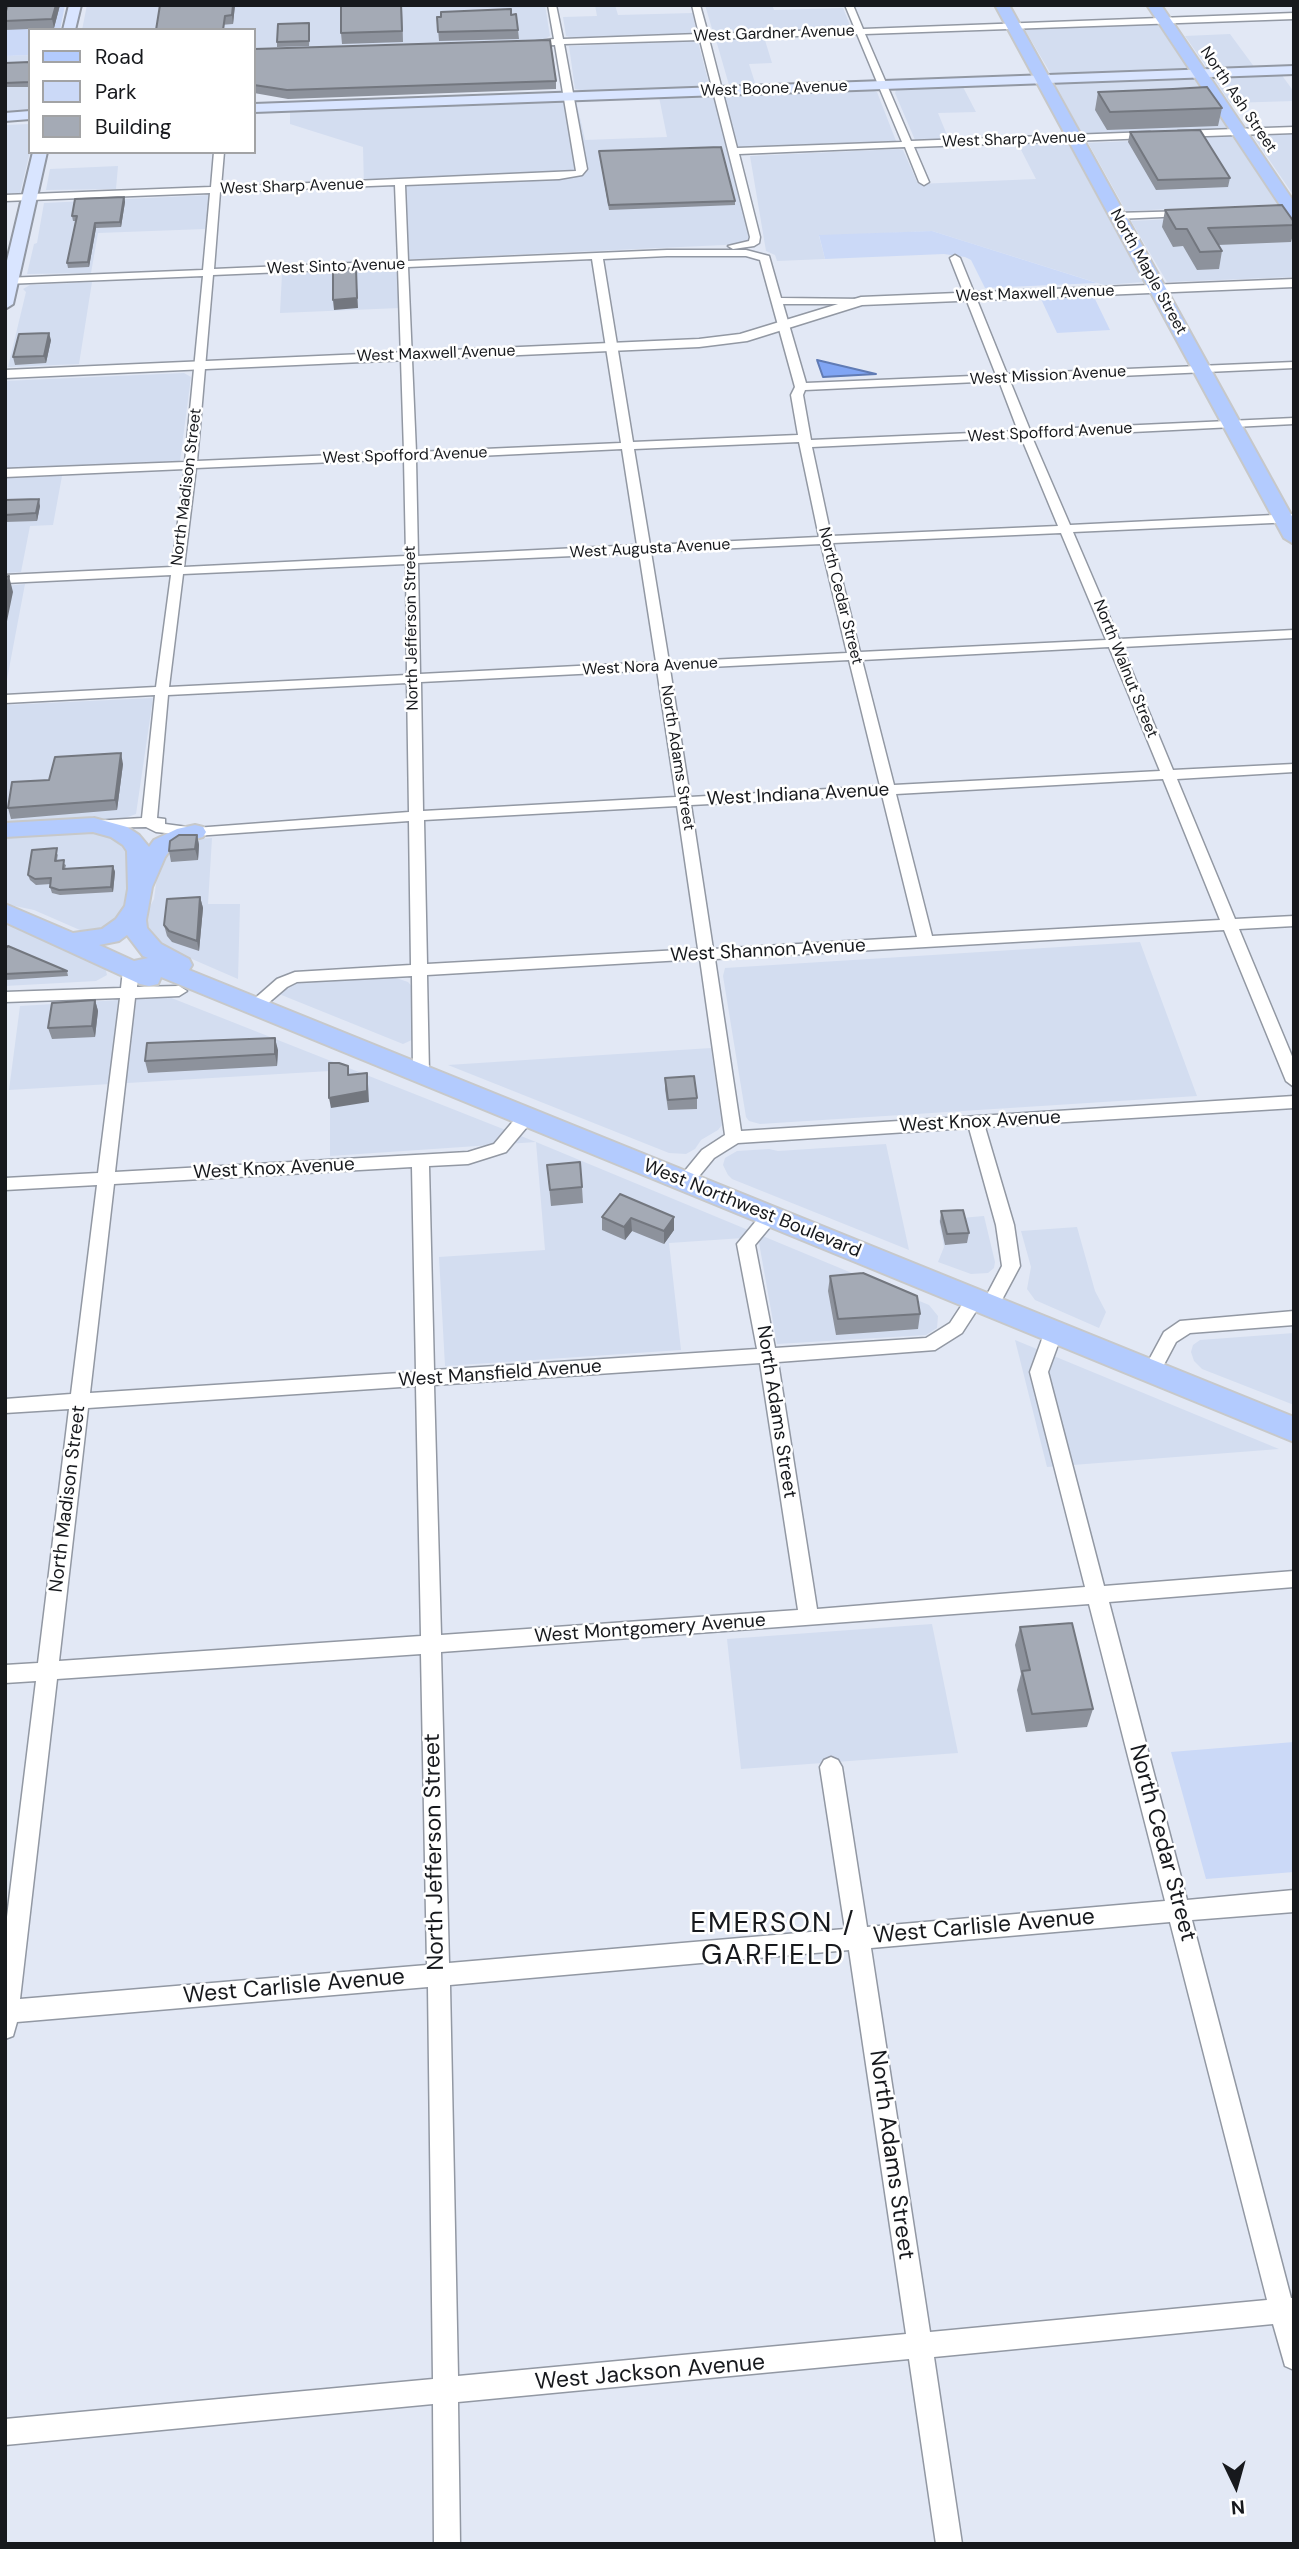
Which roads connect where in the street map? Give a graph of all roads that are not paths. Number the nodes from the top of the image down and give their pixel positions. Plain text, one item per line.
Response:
1 (75, 5) edge
2 (552, 5) edge
3 (696, 5) edge
4 (849, 5) edge
5 (1002, 5) edge
6 (1154, 5) edge
7 (1294, 16) edge
8 (1164, 21) junction
9 (1012, 26) junction
10 (69, 28) edge
11 (860, 31) junction
12 (705, 36) junction
13 (559, 42) junction
14 (515, 43) edge
15 (1294, 70) edge
16 (1200, 74) junction
17 (1042, 80) junction
18 (884, 85) junction
19 (719, 90) junction
20 (568, 96) junction
21 (256, 108) edge
22 (28, 115) edge
23 (5, 117) edge
24 (28, 121) edge
25 (5, 123) edge
26 (1294, 130) edge
27 (1239, 132) junction
28 (1075, 138) junction
29 (909, 144) junction
30 (735, 151) junction
31 (40, 154) edge
32 (219, 154) edge
33 (925, 182) dead end
34 (400, 183) junction
35 (216, 190) junction
36 (30, 197) junction
37 (5, 198) edge
38 (1290, 210) edge
39 (1198, 213) edge
40 (1116, 216) junction
41 (756, 248) junction
42 (597, 256) junction
43 (955, 258) dead end
44 (402, 264) junction
45 (210, 272) junction
46 (8, 281) edge
47 (1294, 283) edge
48 (1158, 289) junction
49 (971, 297) junction
50 (777, 301) junction
51 (861, 301) junction
52 (5, 304) edge
53 (783, 325) junction
54 (612, 346) junction
55 (408, 355) junction
56 (201, 365) junction
57 (1294, 365) edge
58 (1202, 369) junction
59 (5, 374) edge
60 (1003, 378) junction
61 (802, 387) junction
62 (1294, 421) edge
63 (1231, 424) junction
64 (1025, 434) junction
65 (805, 441) junction
66 (628, 446) junction
67 (410, 456) junction
68 (191, 465) junction
69 (5, 473) edge
70 (1288, 518) edge
71 (1066, 530) junction
72 (1294, 538) edge
73 (827, 540) junction
74 (643, 549) junction
75 (411, 559) junction
76 (176, 570) junction
77 (5, 579) edge
78 (1294, 634) edge
79 (1113, 643) junction
80 (855, 656) junction
81 (663, 666) junction
82 (413, 678) junction
83 (162, 691) junction
84 (5, 699) edge
85 (1294, 768) edge
86 (1169, 776) junction
87 (889, 790) junction
88 (683, 801) junction
89 (416, 816) junction
90 (149, 822) junction
91 (302, 822) junction
92 (94, 825) junction
93 (5, 830) edge
94 (195, 832) junction
95 (138, 898) junction
96 (5, 912) edge
97 (1294, 921) edge
98 (1228, 925) junction
99 (926, 942) junction
100 (75, 946) junction
101 (707, 955) junction
102 (420, 970) junction
103 (130, 981) junction
104 (195, 981) junction
105 (5, 997) edge
106 (253, 1007) junction
107 (421, 1073) junction
108 (1294, 1081) edge
109 (1294, 1102) edge
110 (526, 1117) junction
111 (976, 1123) junction
112 (734, 1137) junction
113 (420, 1160) junction
114 (105, 1179) junction
115 (685, 1182) junction
116 (5, 1184) edge
117 (771, 1215) junction
118 (982, 1303) junction
119 (1294, 1318) edge
120 (1054, 1331) junction
121 (768, 1357) junction
122 (1152, 1371) junction
123 (426, 1378) junction
124 (79, 1402) junction
125 (5, 1406) edge
126 (1294, 1430) edge
127 (1294, 1579) edge
128 (1098, 1595) junction
129 (808, 1618) junction
130 (432, 1644) junction
131 (48, 1671) junction
132 (5, 1674) edge
133 (831, 1767) dead end
134 (1294, 1901) edge
135 (1180, 1911) junction
136 (858, 1938) junction
137 (438, 1974) junction
138 (6, 2018) edge
139 (1288, 2311) edge
140 (919, 2347) junction
141 (1294, 2357) edge
142 (445, 2392) junction
143 (5, 2432) edge
144 (447, 2544) edge
145 (949, 2544) edge

1 - 10 main road
2 - 13 street
3 - 12 street, North Cedar Street
4 - 11 street
5 - 9 main road, North Maple Street
6 - 8 main road, North Ash Street
7 - 8 street, West Gardner Avenue
8 - 9 street, West Gardner Avenue
8 - 16 main road, North Ash Street
9 - 11 street, West Gardner Avenue
9 - 17 main road, North Maple Street
11 - 12 street, West Gardner Avenue
11 - 18 street
12 - 13 street, West Gardner Avenue
12 - 19 street, North Cedar Street
13 - 14 street, West Gardner Avenue
13 - 20 street
15 - 16 main road, West Boone Avenue
16 - 17 main road, West Boone Avenue
16 - 27 main road, North Ash Street
17 - 18 main road, West Boone Avenue
17 - 28 main road, North Maple Street
18 - 19 main road, West Boone Avenue
18 - 29 street
19 - 20 main road, West Boone Avenue
19 - 30 street, North Cedar Street
20 - 21 main road, West Boone Avenue
20 - 34 street, West Sharp Avenue
22 - 23 main road
24 - 25 main road
26 - 27 street, West Sharp Avenue
27 - 28 street, West Sharp Avenue
27 - 38 main road, North Ash Street
28 - 29 street, West Sharp Avenue
28 - 40 main road, North Maple Street
29 - 30 street, West Sharp Avenue
29 - 33 street
30 - 41 street, North Cedar Street
31 - 36 main road
32 - 35 street, North Madison Street
34 - 35 street, West Sharp Avenue
34 - 44 street, North Jefferson Street
35 - 36 street, West Sharp Avenue
35 - 45 street, North Madison Street
36 - 37 street, West Sharp Avenue
36 - 46 main road
39 - 40 street
40 - 48 main road, North Maple Street
41 - 42 street, West Sinto Avenue
41 - 50 street, North Cedar Street
42 - 44 street, West Sinto Avenue
42 - 54 street, North Adams Street
43 - 49 street, North Walnut Street
44 - 45 street, West Sinto Avenue
44 - 55 street, North Jefferson Street
45 - 46 street, West Sinto Avenue
45 - 56 street, North Madison Street
46 - 52 main road
47 - 48 street, West Maxwell Avenue
48 - 49 street, West Maxwell Avenue
48 - 58 main road, North Maple Street
49 - 51 street, West Maxwell Avenue
49 - 60 street, North Walnut Street
50 - 51 street, West Maxwell Avenue
50 - 53 street, North Cedar Street
51 - 53 street, West Maxwell Avenue
53 - 54 street, West Maxwell Avenue
53 - 61 street, North Cedar Street
54 - 55 street, West Maxwell Avenue
54 - 66 street, North Adams Street
55 - 56 street, West Maxwell Avenue
55 - 67 street, North Jefferson Street
56 - 59 street, West Maxwell Avenue
56 - 68 street, North Madison Street
57 - 58 street, West Mission Avenue
58 - 60 street, West Mission Avenue
58 - 63 main road, North Maple Street
60 - 61 street, West Mission Avenue
60 - 64 street, North Walnut Street
61 - 65 street, North Cedar Street
62 - 63 street, West Spofford Avenue
63 - 64 street, West Spofford Avenue
63 - 70 main road, North Maple Street
64 - 65 street, West Spofford Avenue
64 - 71 street, North Walnut Street
65 - 66 street, West Spofford Avenue
65 - 73 street, North Cedar Street
66 - 67 street, West Spofford Avenue
66 - 74 street, North Adams Street
67 - 68 street, West Spofford Avenue
67 - 75 street, North Jefferson Street
68 - 69 street, West Spofford Avenue
68 - 76 street, North Madison Street
70 - 71 street, West Augusta Avenue
70 - 72 main road, North Maple Street
71 - 73 street, West Augusta Avenue
71 - 79 street, North Walnut Street
73 - 74 street, West Augusta Avenue
73 - 80 street, North Cedar Street
74 - 75 street, West Augusta Avenue
74 - 81 street, North Adams Street
75 - 76 street, West Augusta Avenue
75 - 82 street, North Jefferson Street
76 - 77 street, West Augusta Avenue
76 - 83 street, North Madison Street
78 - 79 street, West Nora Avenue
79 - 80 street, West Nora Avenue
79 - 86 street, North Walnut Street
80 - 81 street, West Nora Avenue
80 - 87 street, North Cedar Street
81 - 82 street, West Nora Avenue
81 - 88 street, North Adams Street
82 - 83 street, West Nora Avenue
82 - 89 street, North Jefferson Street
83 - 84 street, West Nora Avenue
83 - 90 street, North Madison Street
85 - 86 street, West Indiana Avenue
86 - 87 street, West Indiana Avenue
86 - 98 street, North Walnut Street
87 - 88 street, West Indiana Avenue
87 - 99 street, North Cedar Street
88 - 89 street, West Indiana Avenue
88 - 101 street, North Adams Street
89 - 91 street, West Indiana Avenue
89 - 102 street, North Jefferson Street
90 - 91 street, West Indiana Avenue
90 - 92 street, West Indiana Avenue
90 - 94 street, West Indiana Avenue
91 - 94 street, West Indiana Avenue
92 - 93 main road, West Indiana Avenue
92 - 95 main road, West Northwest Boulevard
94 - 95 main road
95 - 100 main road
95 - 104 main road, West Northwest Boulevard
96 - 100 main road
97 - 98 street, West Shannon Avenue
98 - 99 street, West Shannon Avenue
98 - 108 street, North Walnut Street
99 - 101 street, West Shannon Avenue
100 - 103 main road, West Northwest Boulevard
101 - 102 street, West Shannon Avenue
101 - 112 street, North Adams Street
102 - 106 street, West Shannon Avenue
102 - 107 street, North Jefferson Street
103 - 104 main road, West Northwest Boulevard
103 - 105 street
103 - 114 street, North Madison Street
104 - 106 main road, West Northwest Boulevard
106 - 107 main road, West Northwest Boulevard
107 - 110 main road, West Northwest Boulevard
109 - 111 street, West Knox Avenue
110 - 113 street, West Knox Avenue
110 - 115 main road, West Northwest Boulevard
111 - 112 street, West Knox Avenue
111 - 118 street
112 - 115 street
113 - 114 street, West Knox Avenue
113 - 123 street, North Jefferson Street
114 - 116 street, West Knox Avenue
114 - 124 street, North Madison Street
115 - 117 main road, West Northwest Boulevard
117 - 118 main road, West Northwest Boulevard
117 - 121 street, North Adams Street
118 - 120 main road, West Northwest Boulevard
118 - 121 street, West Mansfield Avenue
119 - 122 street
120 - 122 main road, West Northwest Boulevard
120 - 128 street, North Cedar Street
121 - 123 street, West Mansfield Avenue
121 - 129 street, North Adams Street
122 - 126 main road, West Northwest Boulevard
123 - 124 street, West Mansfield Avenue
123 - 130 street, North Jefferson Street
124 - 125 street, West Mansfield Avenue
124 - 131 street, North Madison Street
127 - 128 street, West Montgomery Avenue
128 - 129 street, West Montgomery Avenue
128 - 135 street, North Cedar Street
129 - 130 street, West Montgomery Avenue
130 - 131 street, West Montgomery Avenue
130 - 137 street, North Jefferson Street
131 - 132 street, West Montgomery Avenue
131 - 138 street, North Madison Street
133 - 136 street, North Adams Street
134 - 135 street, West Carlisle Avenue
135 - 136 street, West Carlisle Avenue
135 - 139 street, North Cedar Street
136 - 137 street, West Carlisle Avenue
136 - 140 street, North Adams Street
137 - 138 street, West Carlisle Avenue
137 - 142 street, North Jefferson Street
139 - 140 street, West Jackson Avenue
139 - 141 street, North Cedar Street
140 - 142 street, West Jackson Avenue
140 - 145 street, North Adams Street
142 - 143 street, West Jackson Avenue
142 - 144 street, North Jefferson Street

